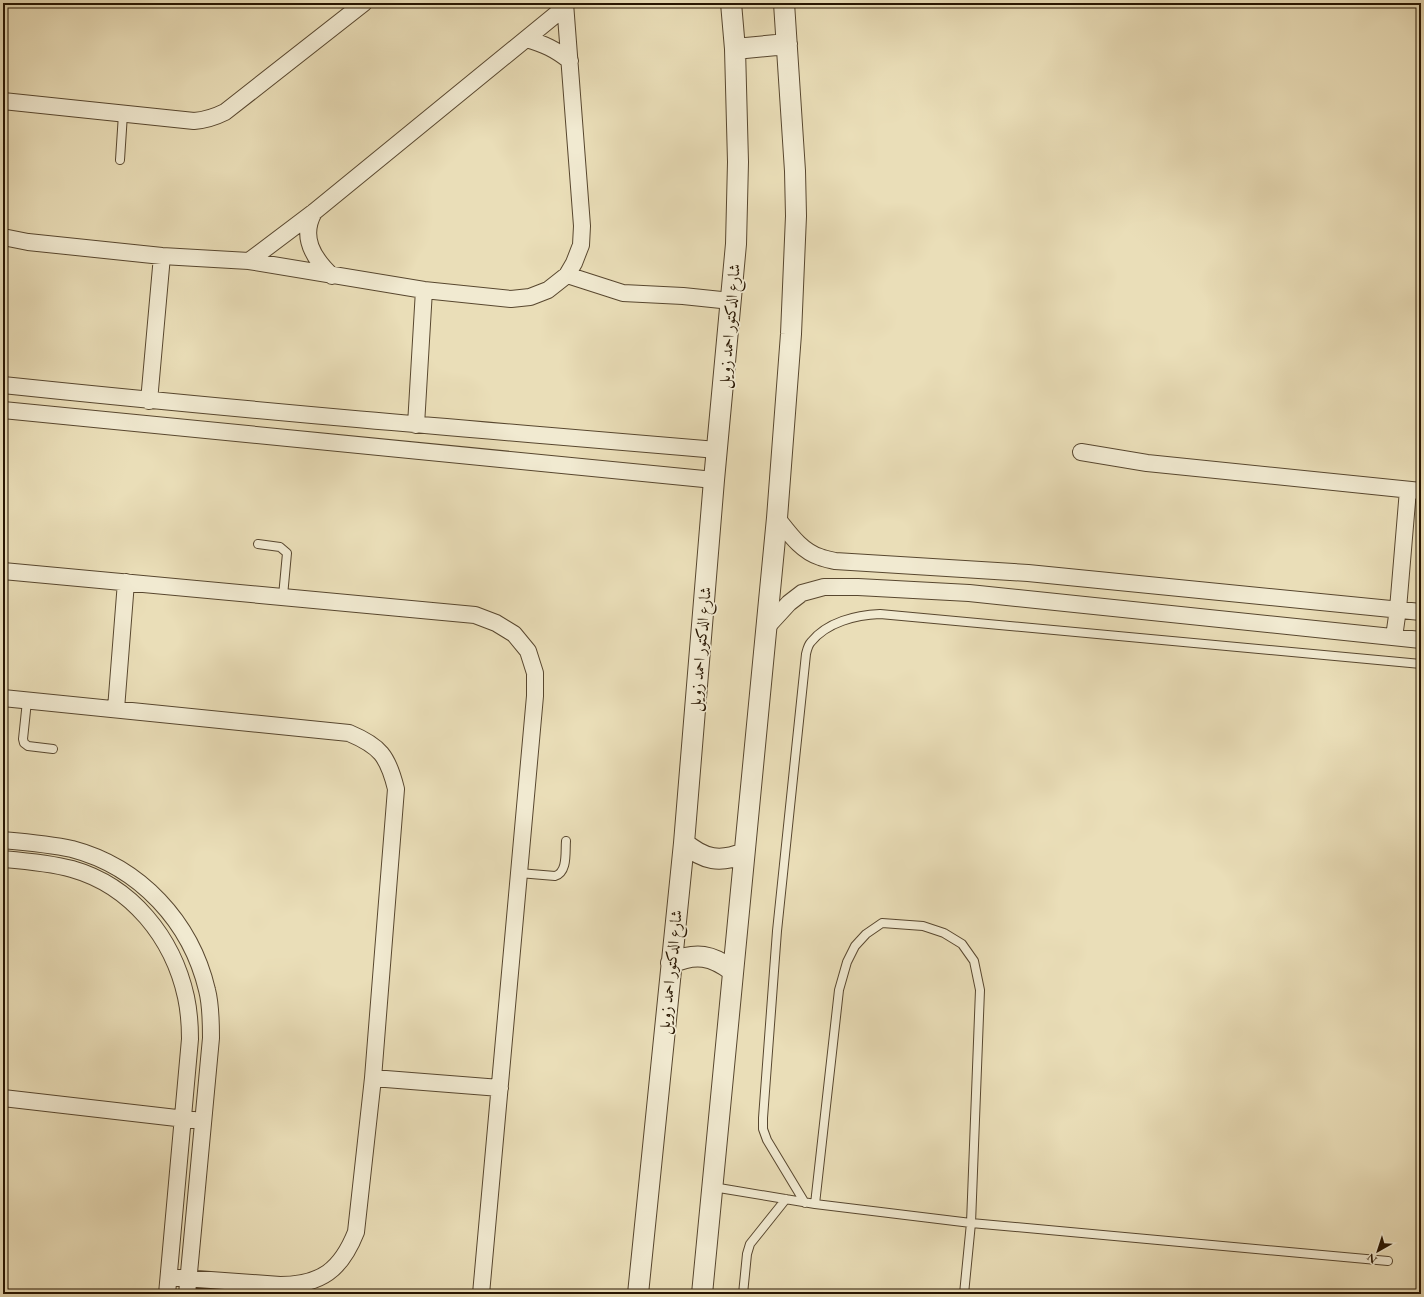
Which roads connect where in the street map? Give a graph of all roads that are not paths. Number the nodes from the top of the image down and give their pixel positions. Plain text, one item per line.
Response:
1 (364, 3) edge
2 (731, 3) edge
3 (784, 3) edge
4 (565, 5) edge
5 (526, 39) junction
6 (787, 44) junction
7 (735, 49) junction
8 (570, 61) junction
9 (3, 101) edge
10 (123, 114) junction
11 (120, 160) dead end
12 (314, 212) junction
13 (3, 237) edge
14 (162, 256) junction
15 (249, 261) junction
16 (567, 275) junction
17 (332, 276) junction
18 (424, 290) junction
19 (731, 301) junction
20 (3, 385) edge
21 (149, 400) junction
22 (3, 410) edge
23 (416, 425) junction
24 (717, 450) junction
25 (1081, 452) dead end
26 (714, 480) junction
27 (1415, 491) edge
28 (777, 518) junction
29 (258, 544) dead end
30 (971, 569) junction
31 (3, 571) edge
32 (126, 582) junction
33 (969, 593) junction
34 (283, 596) junction
35 (1398, 609) junction
36 (1421, 612) edge
37 (766, 628) junction
38 (1394, 637) junction
39 (1421, 640) edge
40 (1421, 664) edge
41 (3, 698) edge
42 (27, 701) junction
43 (116, 710) junction
44 (53, 749) dead end
45 (3, 840) edge
46 (566, 841) dead end
47 (684, 843) junction
48 (744, 853) junction
49 (3, 859) edge
50 (519, 873) junction
51 (671, 963) junction
52 (733, 971) junction
53 (373, 1078) junction
54 (500, 1088) junction
55 (3, 1098) edge
56 (184, 1119) junction
57 (202, 1121) junction
58 (712, 1187) junction
59 (786, 1199) junction
60 (805, 1203) junction
61 (815, 1204) junction
62 (971, 1224) junction
63 (1388, 1261) dead end
64 (169, 1277) junction
65 (187, 1286) edge
66 (167, 1294) edge
67 (481, 1294) edge
68 (638, 1294) edge
69 (702, 1294) edge
70 (743, 1294) edge
71 (964, 1294) edge

1 - 10 street
2 - 7 street, شارع الدكتور احمد زويل
3 - 6 street
4 - 5 street
4 - 8 street
5 - 8 street
5 - 12 street
6 - 7 street
6 - 28 street
7 - 19 street, شارع الدكتور احمد زويل
8 - 16 street
9 - 10 street
10 - 11 lane
12 - 15 street
12 - 17 street
13 - 14 street
14 - 15 street
14 - 21 street
15 - 17 street
16 - 18 street
16 - 19 street
17 - 18 street
18 - 23 street
19 - 24 street, شارع الدكتور احمد زويل
20 - 21 street
21 - 23 street
22 - 26 street
23 - 24 street
24 - 26 street, شارع الدكتور احمد زويل
25 - 27 street
26 - 47 street, شارع الدكتور احمد زويل
27 - 35 street
28 - 30 street
28 - 37 street
29 - 34 lane
30 - 33 street
30 - 35 street
31 - 32 street
32 - 34 street
32 - 43 street
33 - 37 street
33 - 38 street
34 - 50 street
35 - 36 street
35 - 38 street
37 - 48 street
38 - 39 street
40 - 60 lane
41 - 42 street
42 - 43 street
42 - 44 lane
43 - 53 street
45 - 57 street
46 - 50 lane
47 - 48 street
47 - 51 street, شارع الدكتور احمد زويل
48 - 52 street
49 - 56 street
50 - 54 street
51 - 52 street
51 - 68 street, شارع الدكتور احمد زويل
52 - 58 street
53 - 54 street
53 - 65 street
54 - 67 street
55 - 56 street
56 - 57 street
56 - 64 street
57 - 65 street
58 - 59 lane
58 - 69 street
59 - 60 lane
59 - 70 lane
60 - 61 lane
61 - 62 lane
61 - 62 lane
62 - 63 lane
62 - 71 lane
64 - 65 street
64 - 66 street

